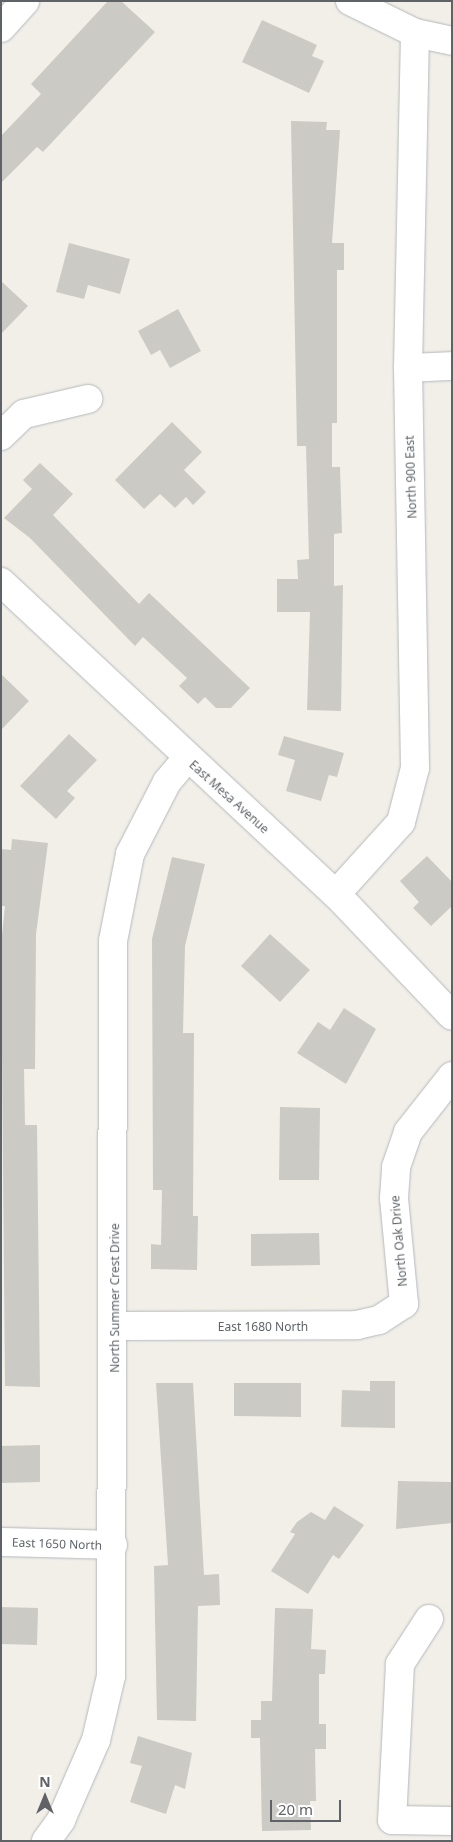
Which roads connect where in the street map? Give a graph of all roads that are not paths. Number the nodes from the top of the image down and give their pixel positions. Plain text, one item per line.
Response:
1 (25, 1) edge
2 (350, 1) edge
3 (1, 28) edge
4 (415, 34) junction
5 (452, 41) edge
6 (452, 366) edge
7 (408, 368) junction
8 (88, 399) dead end
9 (1, 436) edge
10 (1, 582) edge
11 (187, 758) junction
12 (336, 894) junction
13 (452, 1016) edge
14 (452, 1076) edge
15 (404, 1304) joint
16 (115, 1326) junction
17 (1, 1542) edge
18 (113, 1545) junction
19 (429, 1619) dead end
20 (452, 1821) edge
21 (46, 1841) edge

1 - 3 street
2 - 4 street
4 - 5 street
4 - 7 street, North 900 East
6 - 7 street
7 - 12 street, North 900 East
8 - 9 street
10 - 11 street, East Mesa Avenue
11 - 12 street, East Mesa Avenue
11 - 16 street, North Summer Crest Drive
12 - 13 street, East Mesa Avenue
14 - 15 street, North Oak Drive
15 - 16 street, East 1680 North
16 - 18 street, North Summer Crest Drive
17 - 18 street, East 1650 North
18 - 21 street, North Summer Crest Drive
19 - 20 street

